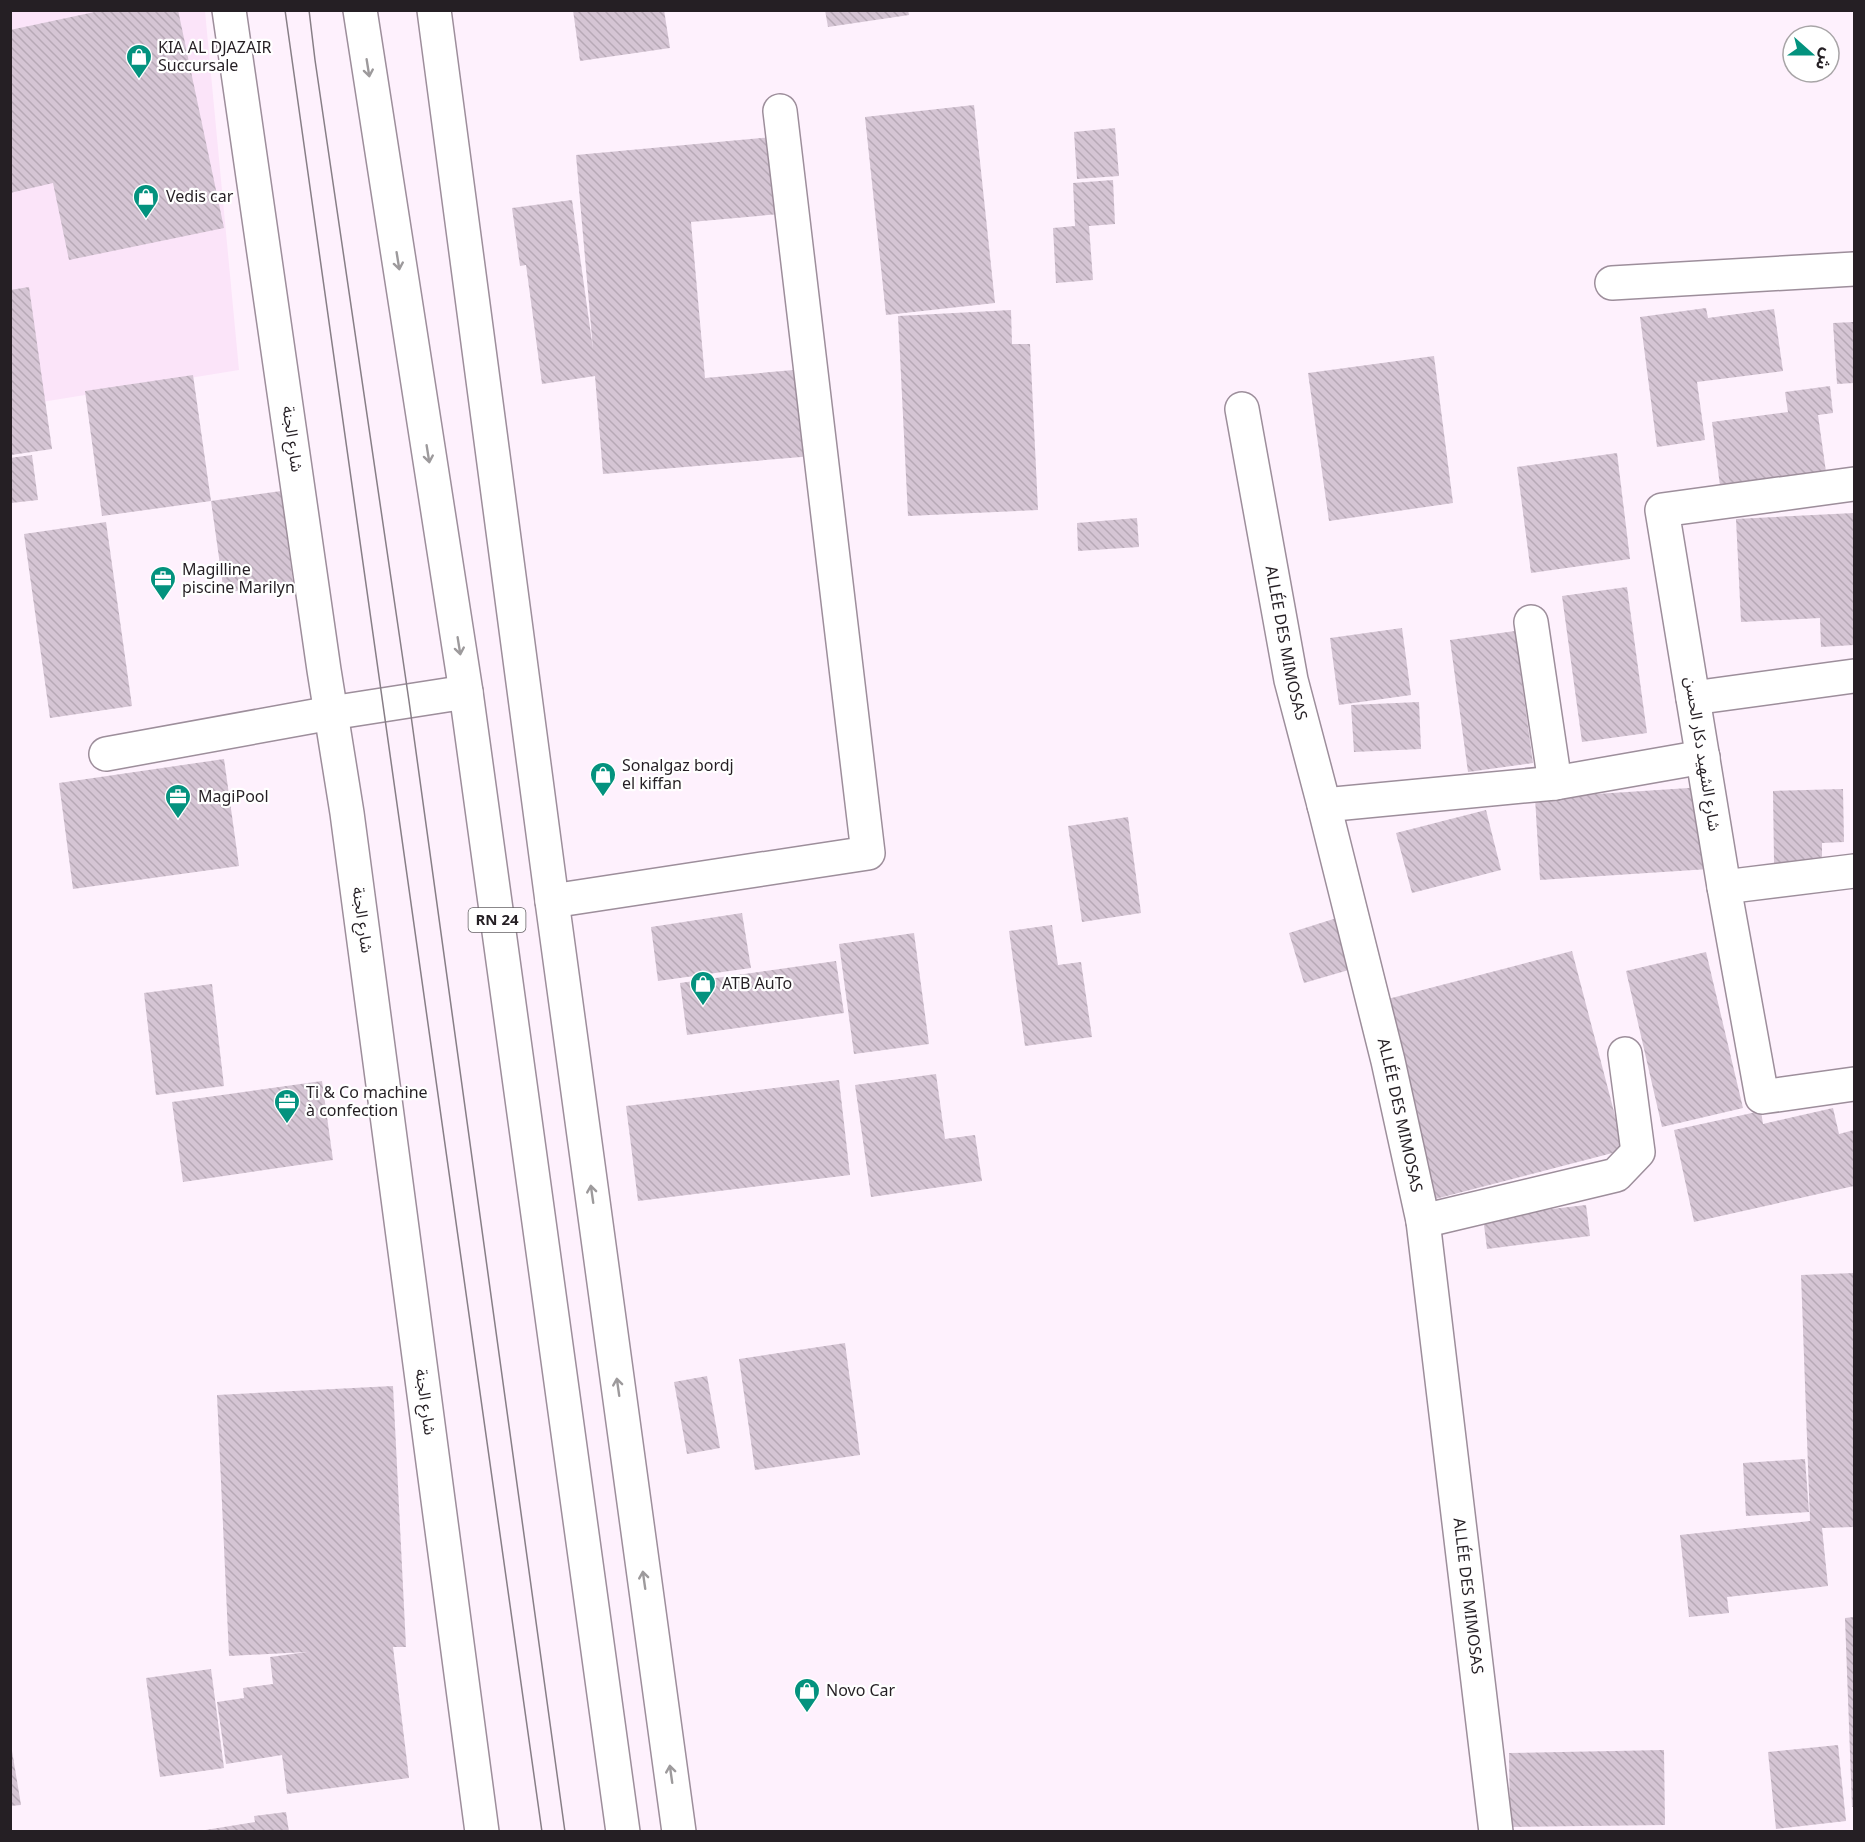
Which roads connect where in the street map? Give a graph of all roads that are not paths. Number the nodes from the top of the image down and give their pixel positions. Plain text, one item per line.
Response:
1 (229, 10) edge
2 (360, 10) edge
3 (434, 10) edge
4 (780, 111) dead end
5 (1854, 270) edge
6 (1612, 283) dead end
7 (1242, 409) dead end
8 (1854, 484) edge
9 (1532, 622) dead end
10 (1854, 676) edge
11 (466, 692) junction
12 (1693, 698) junction
13 (331, 713) junction
14 (106, 754) dead end
15 (1703, 757) junction
16 (1555, 783) junction
17 (1324, 805) junction
18 (1854, 871) edge
19 (1724, 887) junction
20 (552, 901) junction
21 (1625, 1054) dead end
22 (1854, 1084) edge
23 (1423, 1221) junction
24 (482, 1832) edge
25 (623, 1832) edge
26 (679, 1832) edge
27 (1496, 1832) edge

1 - 13 street, شارع الجنة
2 -> 11 street, RN 24
3 - 20 street
4 - 20 street
5 - 6 street
7 - 17 street, ALLÉE DES MIMOSAS
8 - 12 street, شارع الشهيد دكار الحسن
9 - 16 street
10 - 12 street
11 - 13 street
11 - 25 street, RN 24
12 - 15 street, شارع الشهيد دكار الحسن
13 - 14 street
13 - 24 street, شارع الجنة
15 - 16 street
15 - 19 street, شارع الشهيد دكار الحسن
16 - 17 street
17 - 23 street, ALLÉE DES MIMOSAS
18 - 19 street
19 - 22 street, شارع الشهيد دكار الحسن
26 -> 20 street
21 - 23 street
23 - 27 street, ALLÉE DES MIMOSAS

